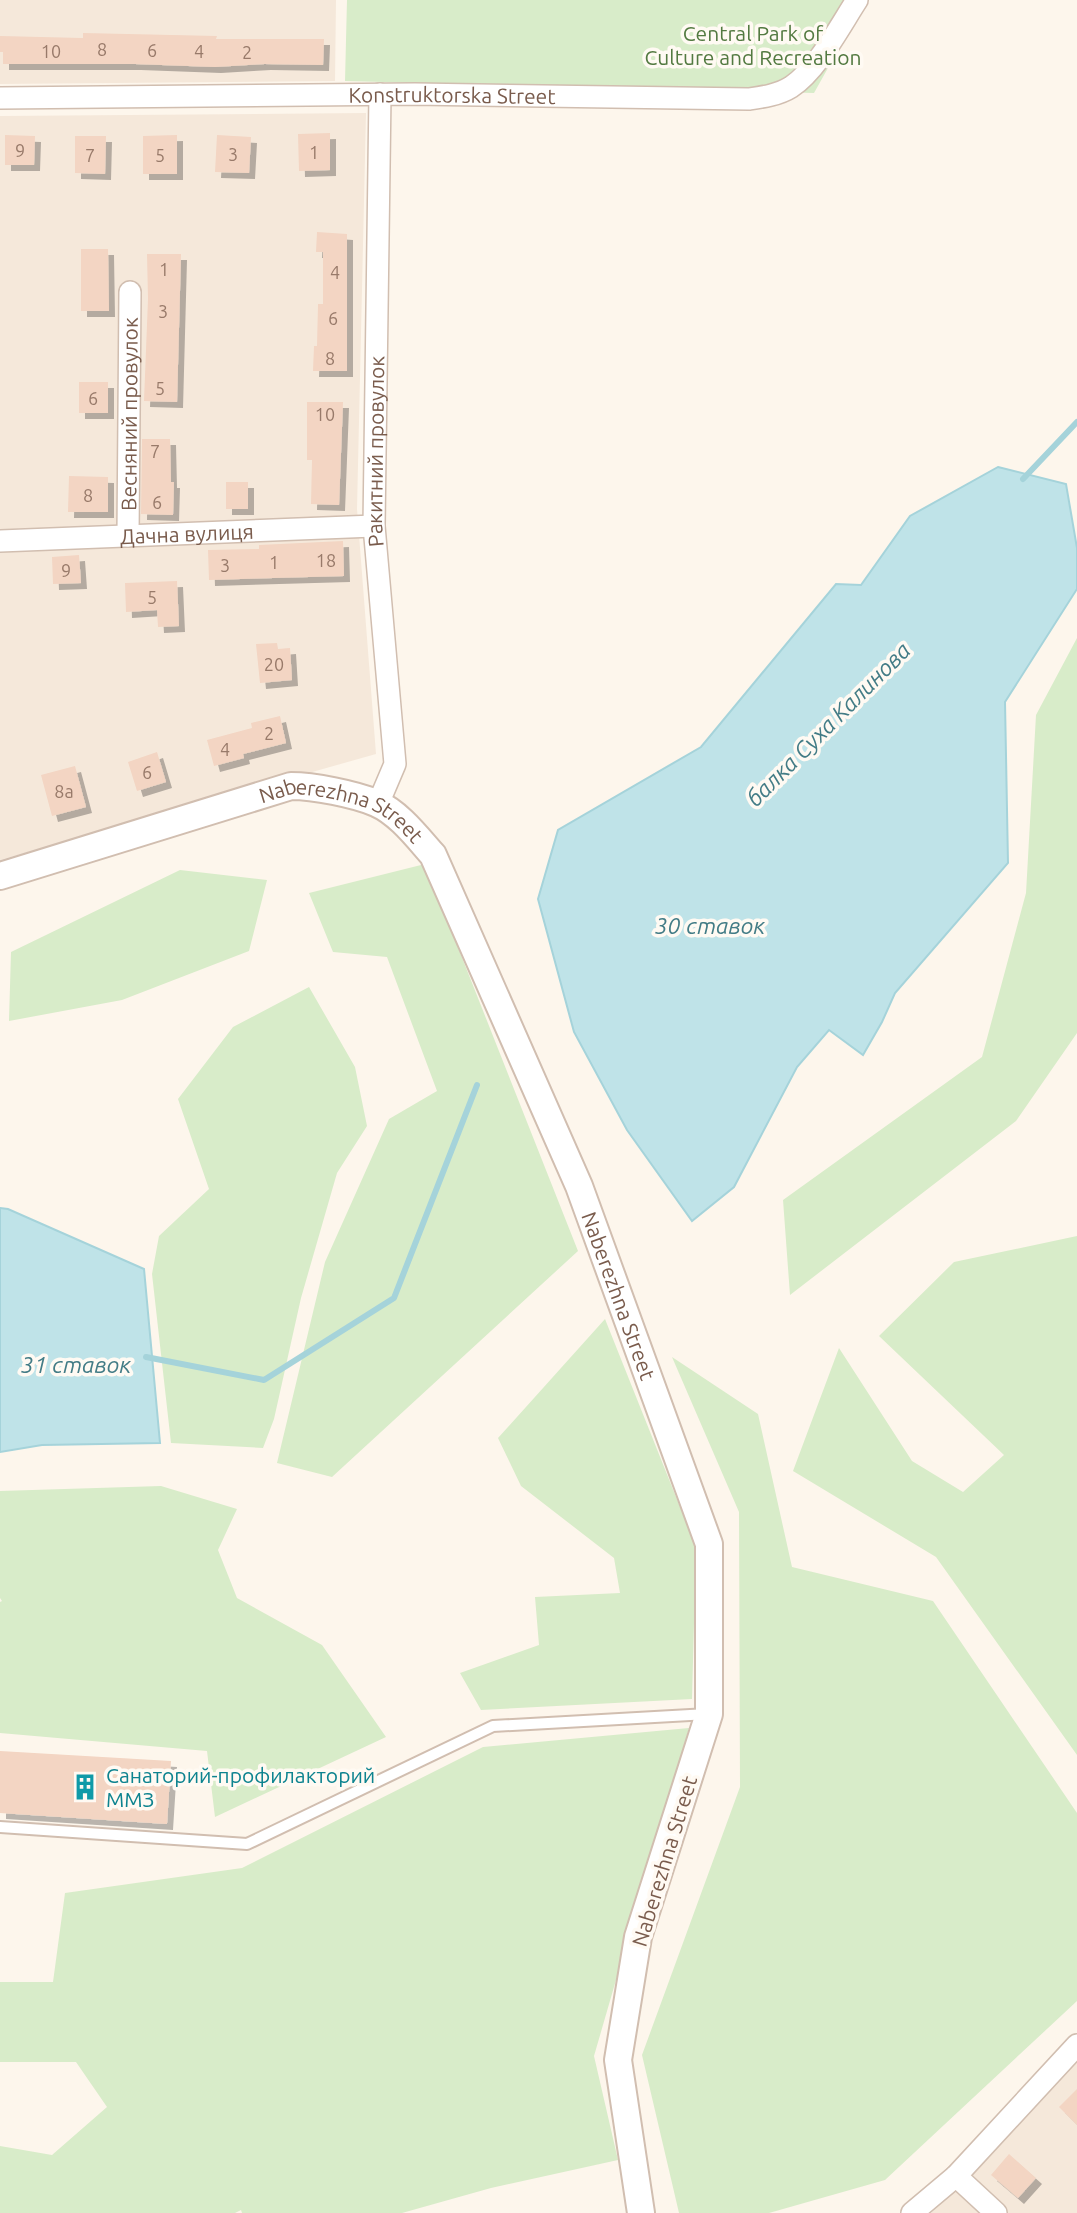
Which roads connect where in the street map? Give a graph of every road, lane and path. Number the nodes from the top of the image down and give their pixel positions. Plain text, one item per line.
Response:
1 (857, 0) edge
2 (380, 94) junction
3 (0, 98) edge
4 (130, 292) dead end
5 (374, 526) junction
6 (128, 536) junction
7 (0, 541) edge
8 (378, 804) junction
9 (0, 876) edge
10 (709, 1714) junction
11 (0, 1827) edge
12 (1077, 2045) edge
13 (956, 2176) junction
14 (641, 2213) edge
15 (912, 2213) edge
16 (996, 2213) edge

1 - 2 street, Konstruktorska Street
2 - 3 street, Konstruktorska Street
2 - 5 street, Ракитний провулок
4 - 6 street, Весняний провулок
5 - 6 street, Дачна вулиця
5 - 8 street, Ракитний провулок
6 - 7 street, Дачна вулиця
8 - 9 street, Naberezhna Street
8 - 10 street, Naberezhna Street
10 - 11 lane
10 - 14 street, Naberezhna Street
12 - 13 street
13 - 15 street
13 - 16 street

